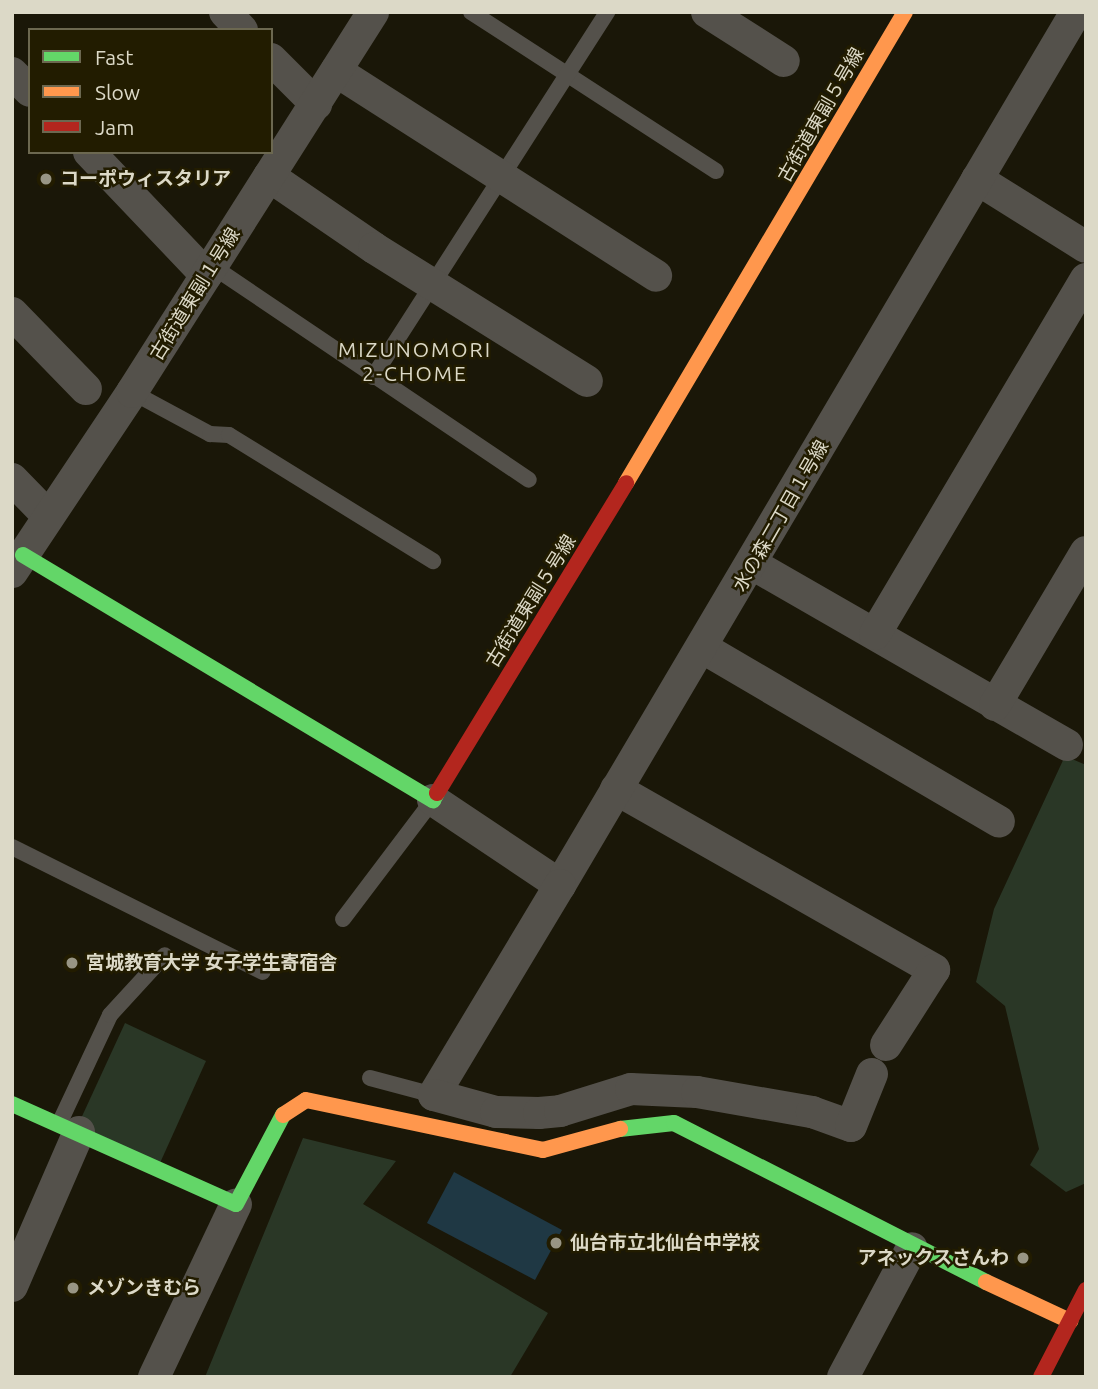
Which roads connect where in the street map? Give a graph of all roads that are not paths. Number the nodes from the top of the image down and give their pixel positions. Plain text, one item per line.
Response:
1 (225, 12) edge
2 (373, 12) edge
3 (471, 12) edge
4 (607, 12) edge
5 (707, 12) edge
6 (905, 12) edge
7 (1076, 12) edge
8 (240, 28) edge
9 (273, 61) edge
10 (784, 61) dead end
11 (336, 71) junction
12 (12, 73) edge
13 (566, 78) junction
14 (28, 89) edge
15 (316, 104) junction
16 (91, 154) edge
17 (716, 171) dead end
18 (269, 176) junction
19 (502, 176) junction
20 (977, 179) junction
21 (1086, 247) edge
22 (209, 271) junction
23 (656, 276) dead end
24 (1086, 279) edge
25 (433, 284) junction
26 (12, 313) edge
27 (373, 377) junction
28 (587, 381) dead end
29 (86, 389) dead end
30 (132, 392) junction
31 (12, 479) edge
32 (529, 480) dead end
33 (48, 516) junction
34 (1086, 552) edge
35 (433, 561) dead end
36 (18, 564) edge
37 (754, 565) junction
38 (875, 634) junction
39 (703, 648) junction
40 (995, 705) junction
41 (1067, 745) dead end
42 (616, 789) junction
43 (433, 800) junction
44 (999, 822) dead end
45 (12, 846) edge
46 (560, 885) junction
47 (343, 919) dead end
48 (164, 955) dead end
49 (262, 972) dead end
50 (886, 1045) dead end
51 (872, 1074) dead end
52 (370, 1079) dead end
53 (434, 1095) junction
54 (12, 1104) edge
55 (69, 1128) junction
56 (236, 1204) junction
57 (912, 1248) junction
58 (12, 1286) edge
59 (1086, 1290) edge
60 (1070, 1321) junction
61 (155, 1377) edge
62 (844, 1377) edge
63 (1041, 1377) edge

1 - 8 street
2 - 11 street, 古街道東副１号線
3 - 13 lane
4 - 13 lane
5 - 10 street
6 - 43 street, 古街道東副５号線
7 - 20 street, 水の森二丁目１号線
9 - 15 street
11 - 15 street, 古街道東副１号線
11 - 19 street
12 - 14 street
13 - 17 lane
13 - 19 lane
15 - 18 street, 古街道東副１号線
16 - 22 street
18 - 22 street, 古街道東副１号線
18 - 25 street
19 - 23 street
19 - 25 lane
20 - 21 street
20 - 37 street, 水の森二丁目１号線
22 - 27 lane
22 - 30 street, 古街道東副１号線
24 - 38 street
25 - 27 lane
25 - 28 street
26 - 29 street
27 - 32 lane
30 - 33 street, 古街道東副１号線
30 - 35 lane
31 - 33 street
33 - 36 street, 古街道東副１号線
34 - 40 street
36 - 43 street
37 - 38 street
37 - 39 street, 水の森二丁目１号線
38 - 40 street
39 - 42 street, 水の森二丁目１号線
39 - 44 street
40 - 41 street
42 - 46 street, 水の森二丁目１号線
42 - 50 street
43 - 46 street
43 - 47 lane
45 - 49 lane
46 - 53 street, 水の森二丁目１号線
48 - 55 lane
51 - 53 street
52 - 53 lane
54 - 55 street
55 - 56 street
55 - 58 street
56 - 57 street
56 - 61 street
57 - 60 street
57 - 62 street
59 - 60 street
60 - 63 street

